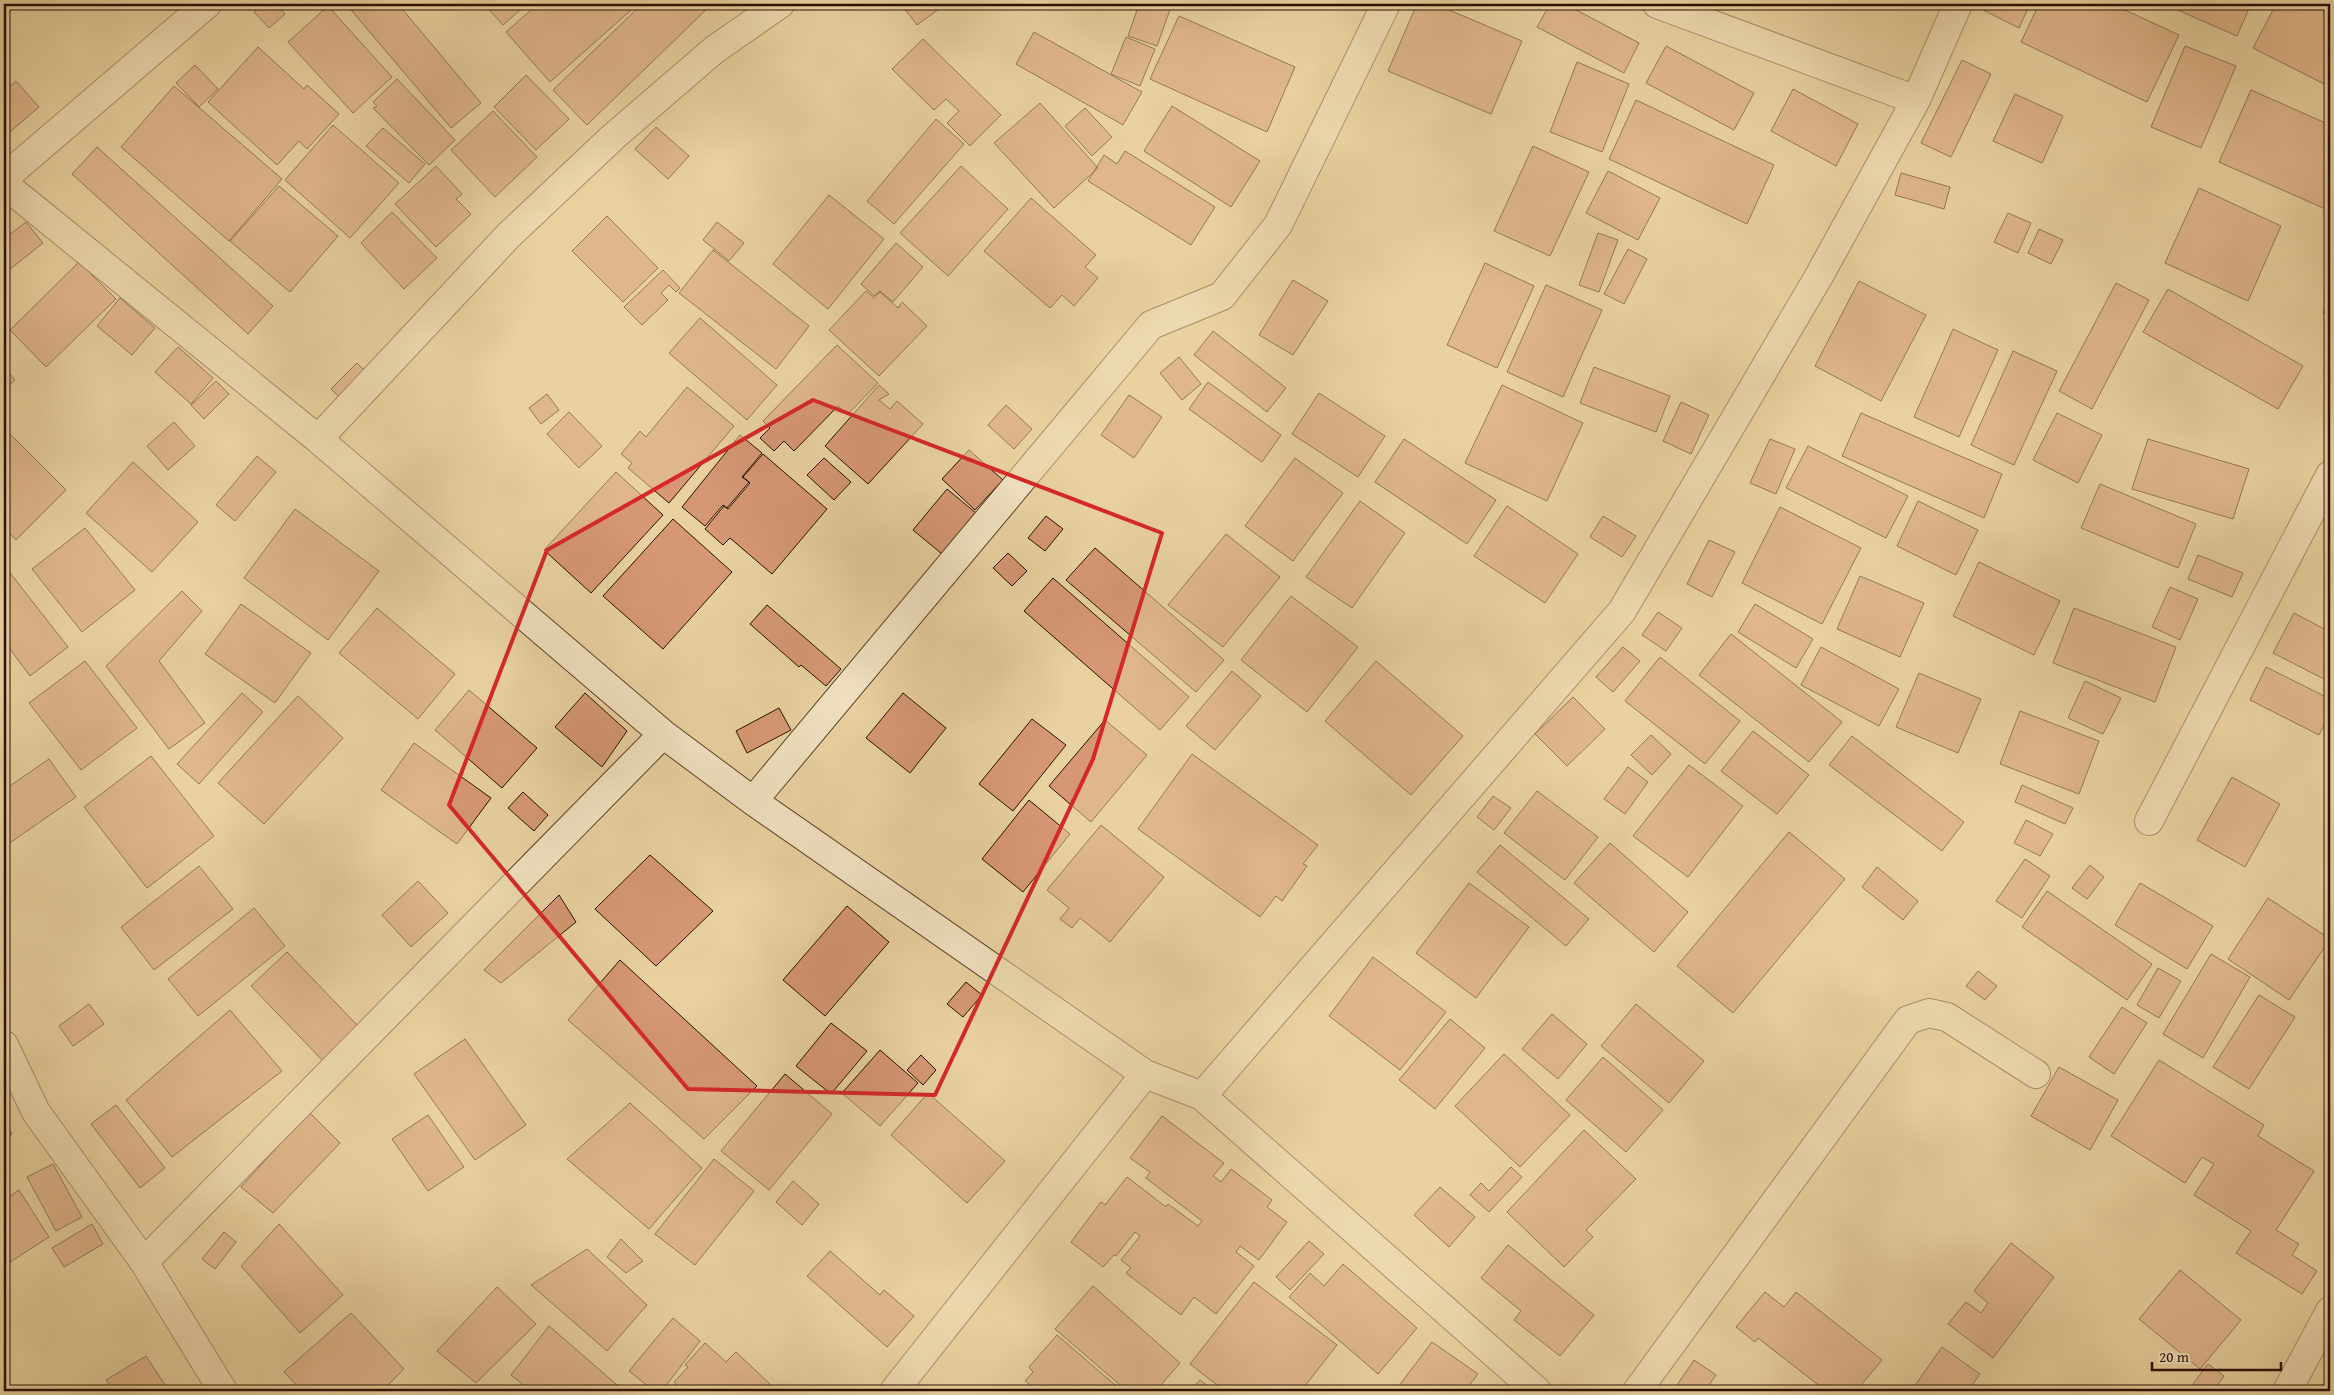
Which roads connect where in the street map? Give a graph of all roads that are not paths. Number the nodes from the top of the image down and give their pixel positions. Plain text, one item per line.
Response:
1 (207, 4) edge
2 (780, 4) edge
3 (1386, 4) edge
4 (1657, 4) edge
5 (1958, 4) edge
6 (1916, 100) junction
7 (4, 178) edge
8 (4, 184) edge
9 (318, 439) junction
10 (2330, 475) edge
11 (664, 734) junction
12 (754, 801) junction
13 (2149, 821) dead end
14 (4, 1045) edge
15 (1145, 1074) junction
16 (2036, 1074) dead end
17 (1202, 1096) junction
18 (144, 1262) junction
19 (2330, 1311) edge
20 (1532, 1390) edge
21 (223, 1391) edge
22 (894, 1391) edge
23 (1637, 1391) edge
24 (2287, 1391) edge

1 - 7 street
2 - 9 street
3 - 12 street
4 - 6 street
5 - 6 street
6 - 17 street
8 - 9 street
9 - 11 street
10 - 13 street
11 - 12 street
11 - 18 street
12 - 15 street
14 - 18 street
15 - 17 street
15 - 22 street
16 - 23 street
17 - 20 street
18 - 21 street
19 - 24 street

